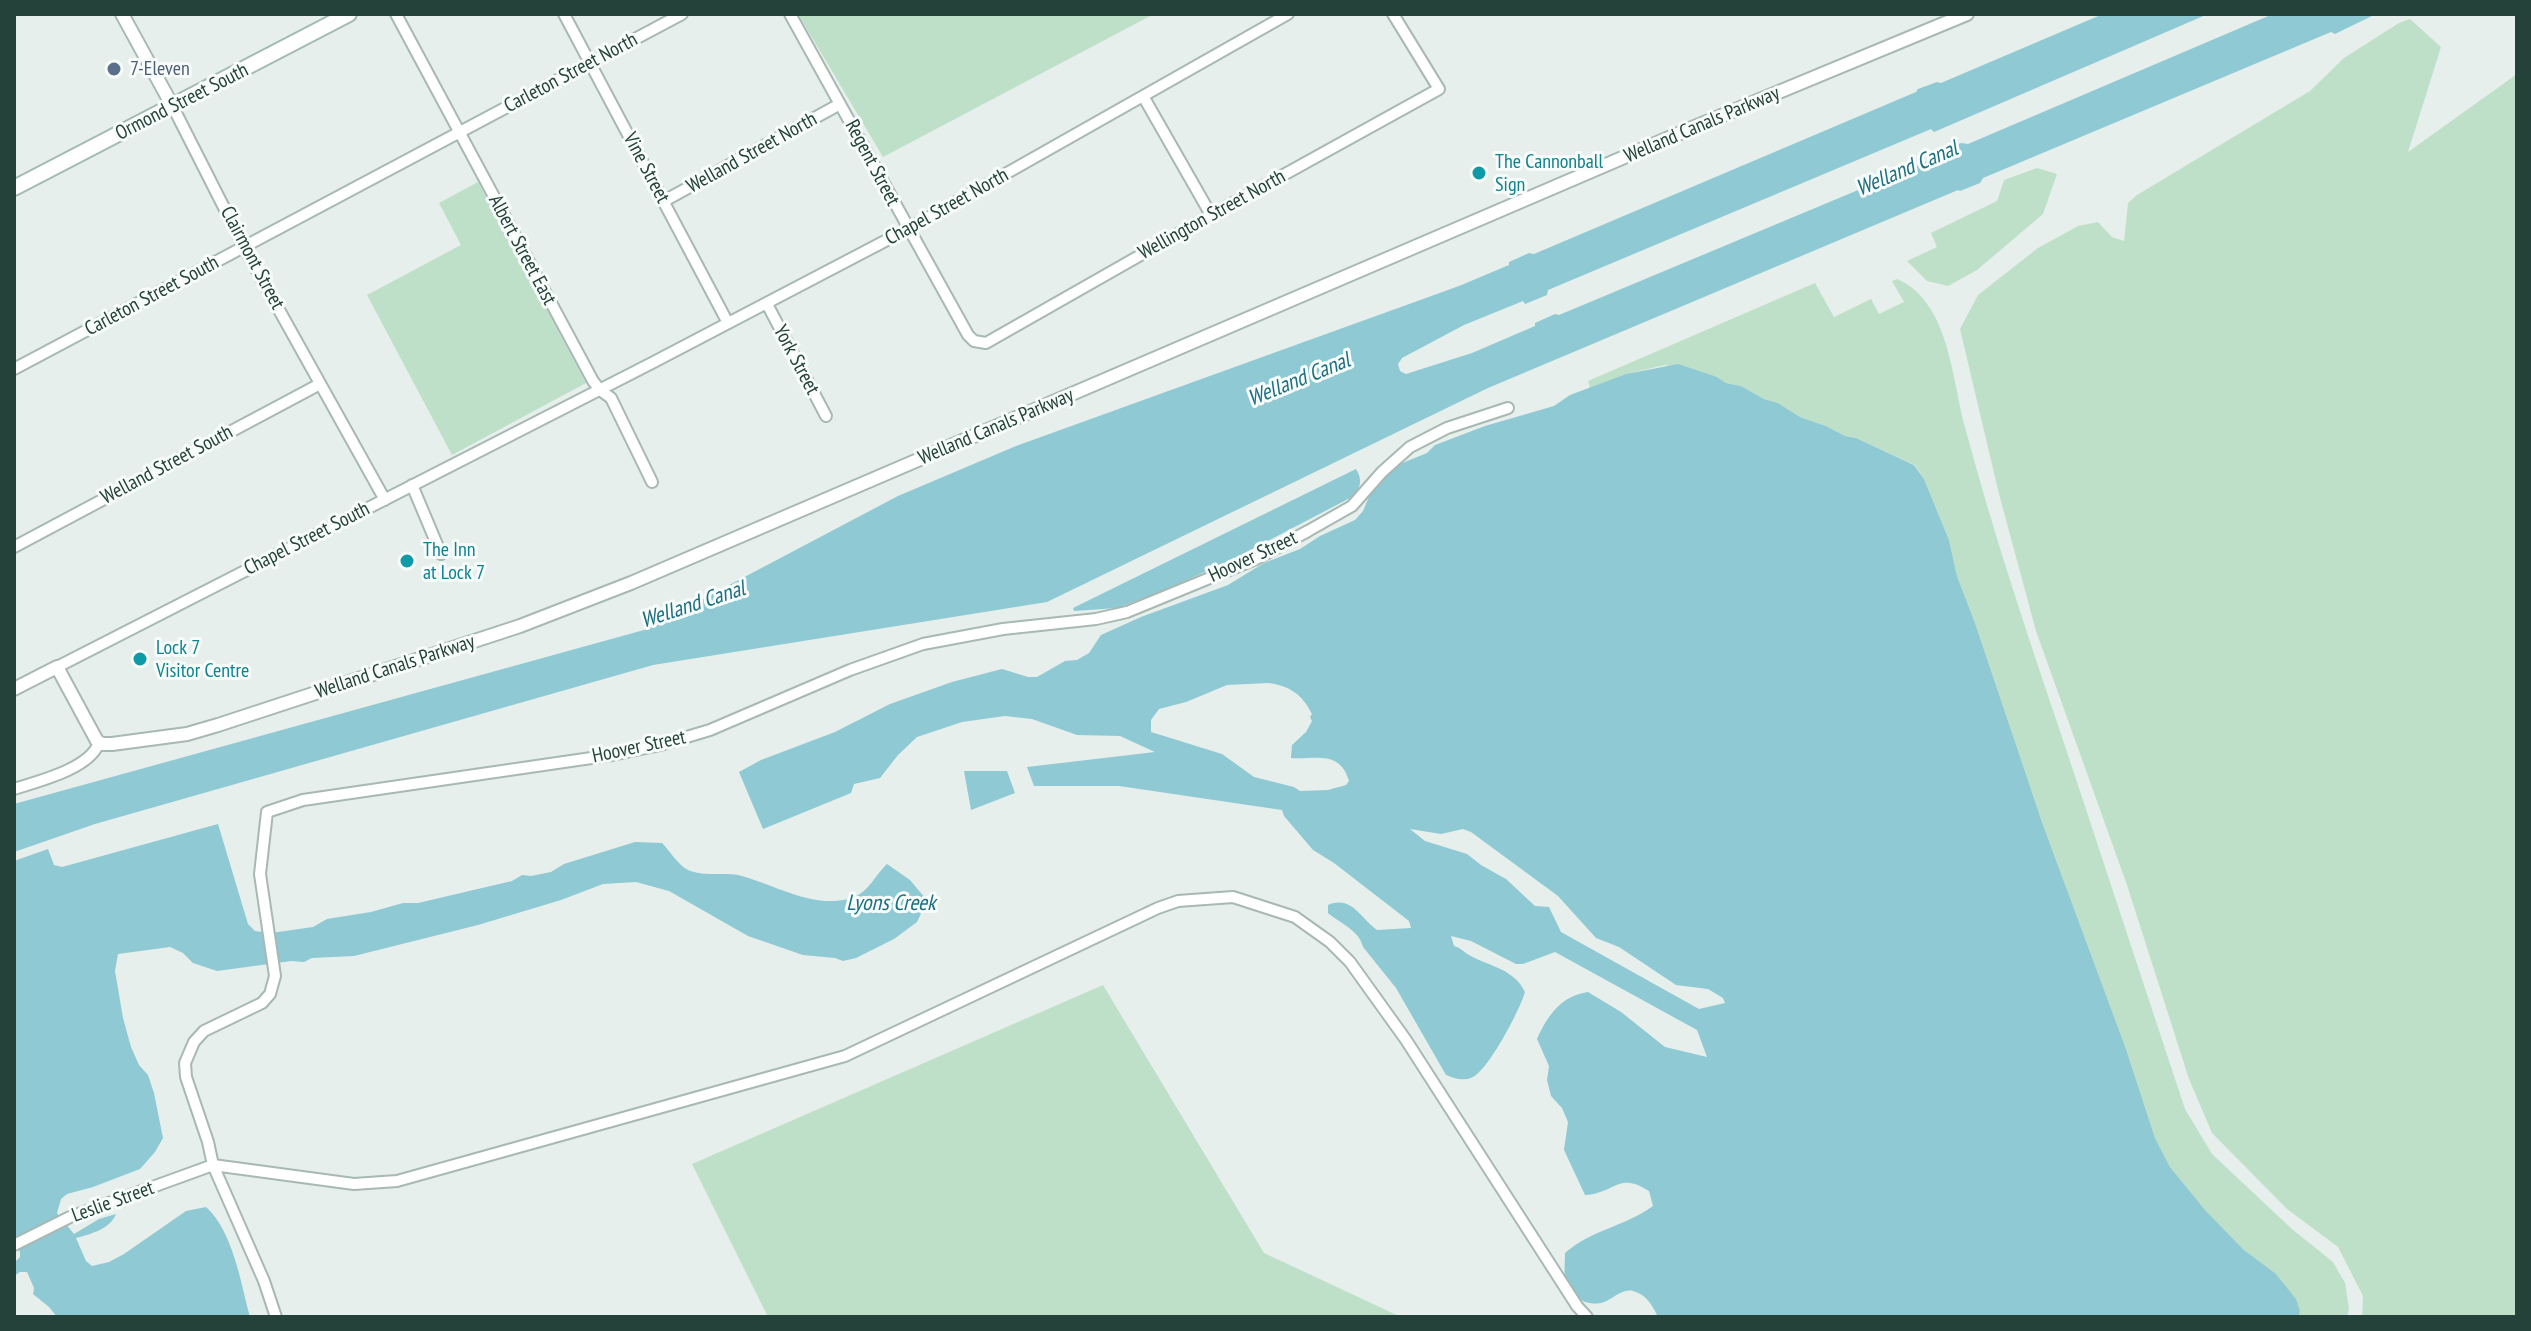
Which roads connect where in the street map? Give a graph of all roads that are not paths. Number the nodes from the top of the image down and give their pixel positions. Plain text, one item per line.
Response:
1 (122, 14) edge
2 (349, 14) edge
3 (396, 14) edge
4 (564, 14) edge
5 (682, 14) edge
6 (790, 14) edge
7 (1288, 14) edge
8 (1393, 14) edge
9 (1967, 14) edge
10 (590, 63) junction
11 (1143, 96) junction
12 (840, 104) junction
13 (173, 107) junction
14 (460, 133) junction
15 (14, 188) edge
16 (664, 201) junction
17 (1211, 215) junction
18 (908, 229) junction
19 (244, 247) junction
20 (767, 304) junction
21 (728, 323) junction
22 (986, 343) joint
23 (14, 369) edge
24 (320, 384) junction
25 (600, 390) junction
26 (1508, 408) dead end
27 (826, 416) dead end
28 (652, 482) dead end
29 (412, 485) junction
30 (385, 500) junction
31 (14, 547) edge
32 (441, 554) dead end
33 (57, 667) junction
34 (14, 689) edge
35 (96, 740) junction
36 (14, 789) edge
37 (213, 1165) junction
38 (14, 1245) edge
39 (276, 1317) edge
40 (1587, 1317) edge

1 - 13 street, Clairmont Street
2 - 13 main road, Ormond Street South
3 - 14 street, Albert Street East
4 - 10 street, Vine Street
5 - 10 street, Carleton Street North
6 - 12 street, Regent Street
7 - 11 street, Chapel Street North
8 - 17 street, Wellington Street North
9 - 35 street, Welland Canals Parkway
10 - 14 street, Carleton Street North
10 - 16 street, Vine Street
11 - 17 street
11 - 18 street, Chapel Street North
12 - 16 street, Welland Street North
12 - 18 street, Regent Street
13 - 15 main road, Ormond Street South
13 - 19 street, Clairmont Street
14 - 19 street, Carleton Street South
14 - 25 street, Albert Street East
16 - 21 street, Vine Street
17 - 22 street, Wellington Street North
18 - 20 street, Chapel Street North
18 - 22 street, Regent Street
19 - 23 street, Carleton Street South
19 - 24 street, Clairmont Street
20 - 21 street, Chapel Street North
20 - 27 street, York Street
21 - 25 street, Chapel Street North
24 - 30 street, Clairmont Street
24 - 31 street, Welland Street South
25 - 28 street, Albert Street East
25 - 29 street, Chapel Street South
26 - 37 street, Hoover Street
29 - 30 street, Chapel Street South
29 - 32 street
30 - 33 street, Chapel Street South
33 - 34 street, Chapel Street South
33 - 35 street
35 - 36 street
37 - 38 street, Leslie Street
37 - 39 street, Hoover Street
37 - 40 street

